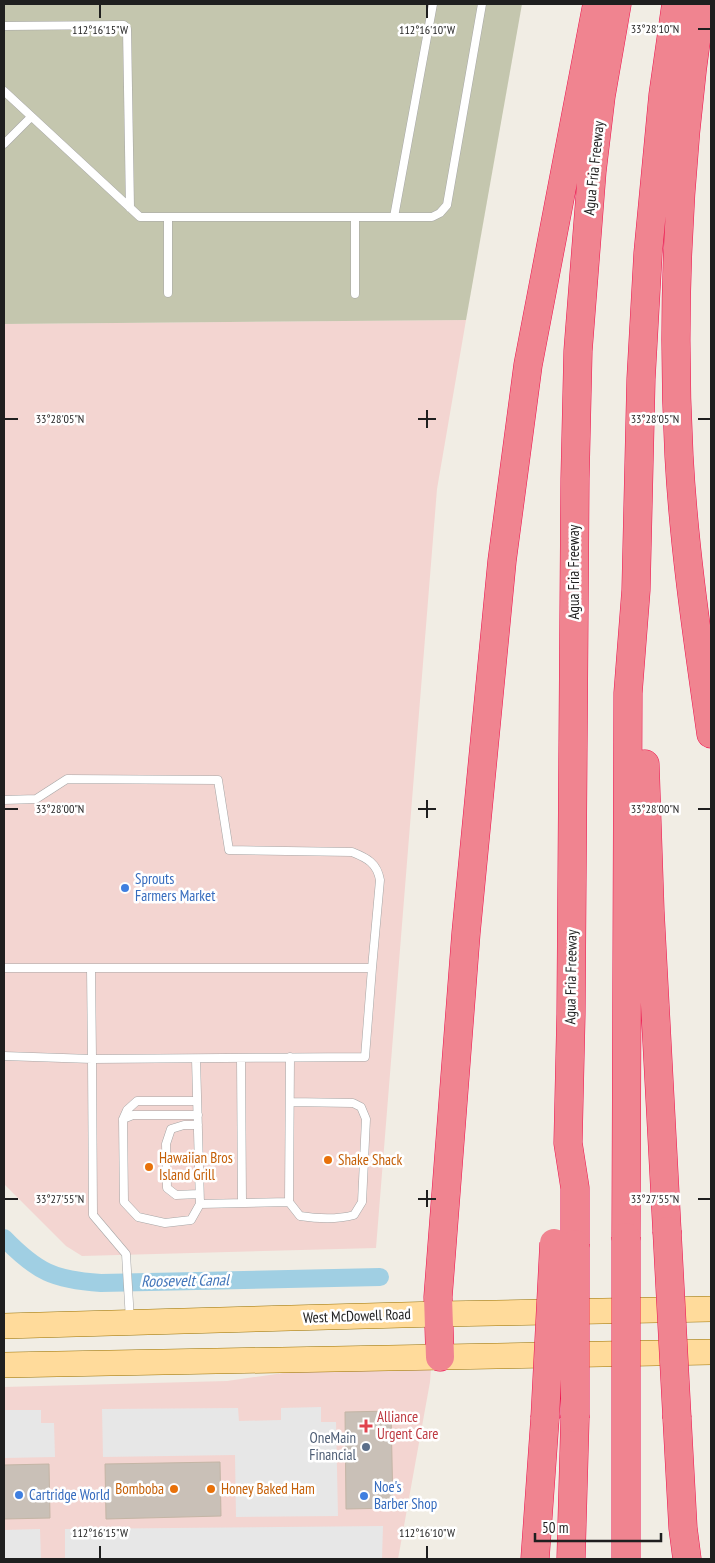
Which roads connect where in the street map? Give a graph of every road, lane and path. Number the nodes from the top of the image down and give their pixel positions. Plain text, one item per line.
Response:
1 (433, 4) edge
2 (482, 4) edge
3 (597, 4) edge
4 (617, 4) edge
5 (676, 4) edge
6 (701, 4) edge
7 (4, 26) edge
8 (4, 92) edge
9 (31, 117) junction
10 (4, 144) edge
11 (130, 208) junction
12 (168, 217) junction
13 (355, 217) junction
14 (394, 217) junction
15 (168, 293) dead end
16 (355, 294) dead end
17 (636, 590) junction
18 (711, 734) edge
19 (4, 800) edge
20 (4, 968) edge
21 (91, 968) junction
22 (372, 968) junction
23 (4, 1056) edge
24 (290, 1057) junction
25 (196, 1058) junction
26 (241, 1058) junction
27 (92, 1059) junction
28 (197, 1101) junction
29 (290, 1102) junction
30 (198, 1115) junction
31 (123, 1120) junction
32 (198, 1125) junction
33 (199, 1194) junction
34 (289, 1202) junction
35 (242, 1203) junction
36 (200, 1204) junction
37 (565, 1243) junction
38 (711, 1309) edge
39 (575, 1312) junction
40 (439, 1314) junction
41 (130, 1322) junction
42 (4, 1326) edge
43 (711, 1352) edge
44 (440, 1357) junction
45 (4, 1365) edge
46 (535, 1559) edge
47 (571, 1559) edge
48 (626, 1559) edge
49 (687, 1559) edge

1 - 14 lane
2 - 14 lane
3 - 40 highway
4 - 37 highway, Agua Fria Freeway
5 - 17 highway
6 - 18 highway
7 - 11 lane
8 - 9 lane
9 - 10 lane
9 - 11 lane
11 - 12 lane
12 - 13 lane
12 - 15 lane
13 - 14 lane
13 - 16 lane
17 - 48 highway, bridge
17 - 49 highway, bridge
19 - 22 lane
20 - 21 lane
21 - 22 lane
21 - 27 lane
22 - 24 lane
23 - 27 lane
24 - 26 lane
24 - 29 lane
25 - 26 lane
25 - 27 lane
25 - 28 lane
26 - 35 lane
27 - 41 lane
28 - 30 lane
28 - 31 lane
29 - 34 lane
29 - 34 lane
30 - 31 lane
30 - 32 lane
31 - 36 lane
32 - 33 lane
32 - 33 lane
33 - 36 lane
34 - 35 lane
35 - 36 lane
37 - 39 highway, bridge
37 - 46 highway, bridge
38 - 39 main road, West McDowell Road
39 - 40 main road, West McDowell Road
39 - 47 highway, bridge
40 - 41 main road, West McDowell Road
40 - 44 highway
41 - 42 main road, West McDowell Road
43 - 44 main road
44 - 45 main road

